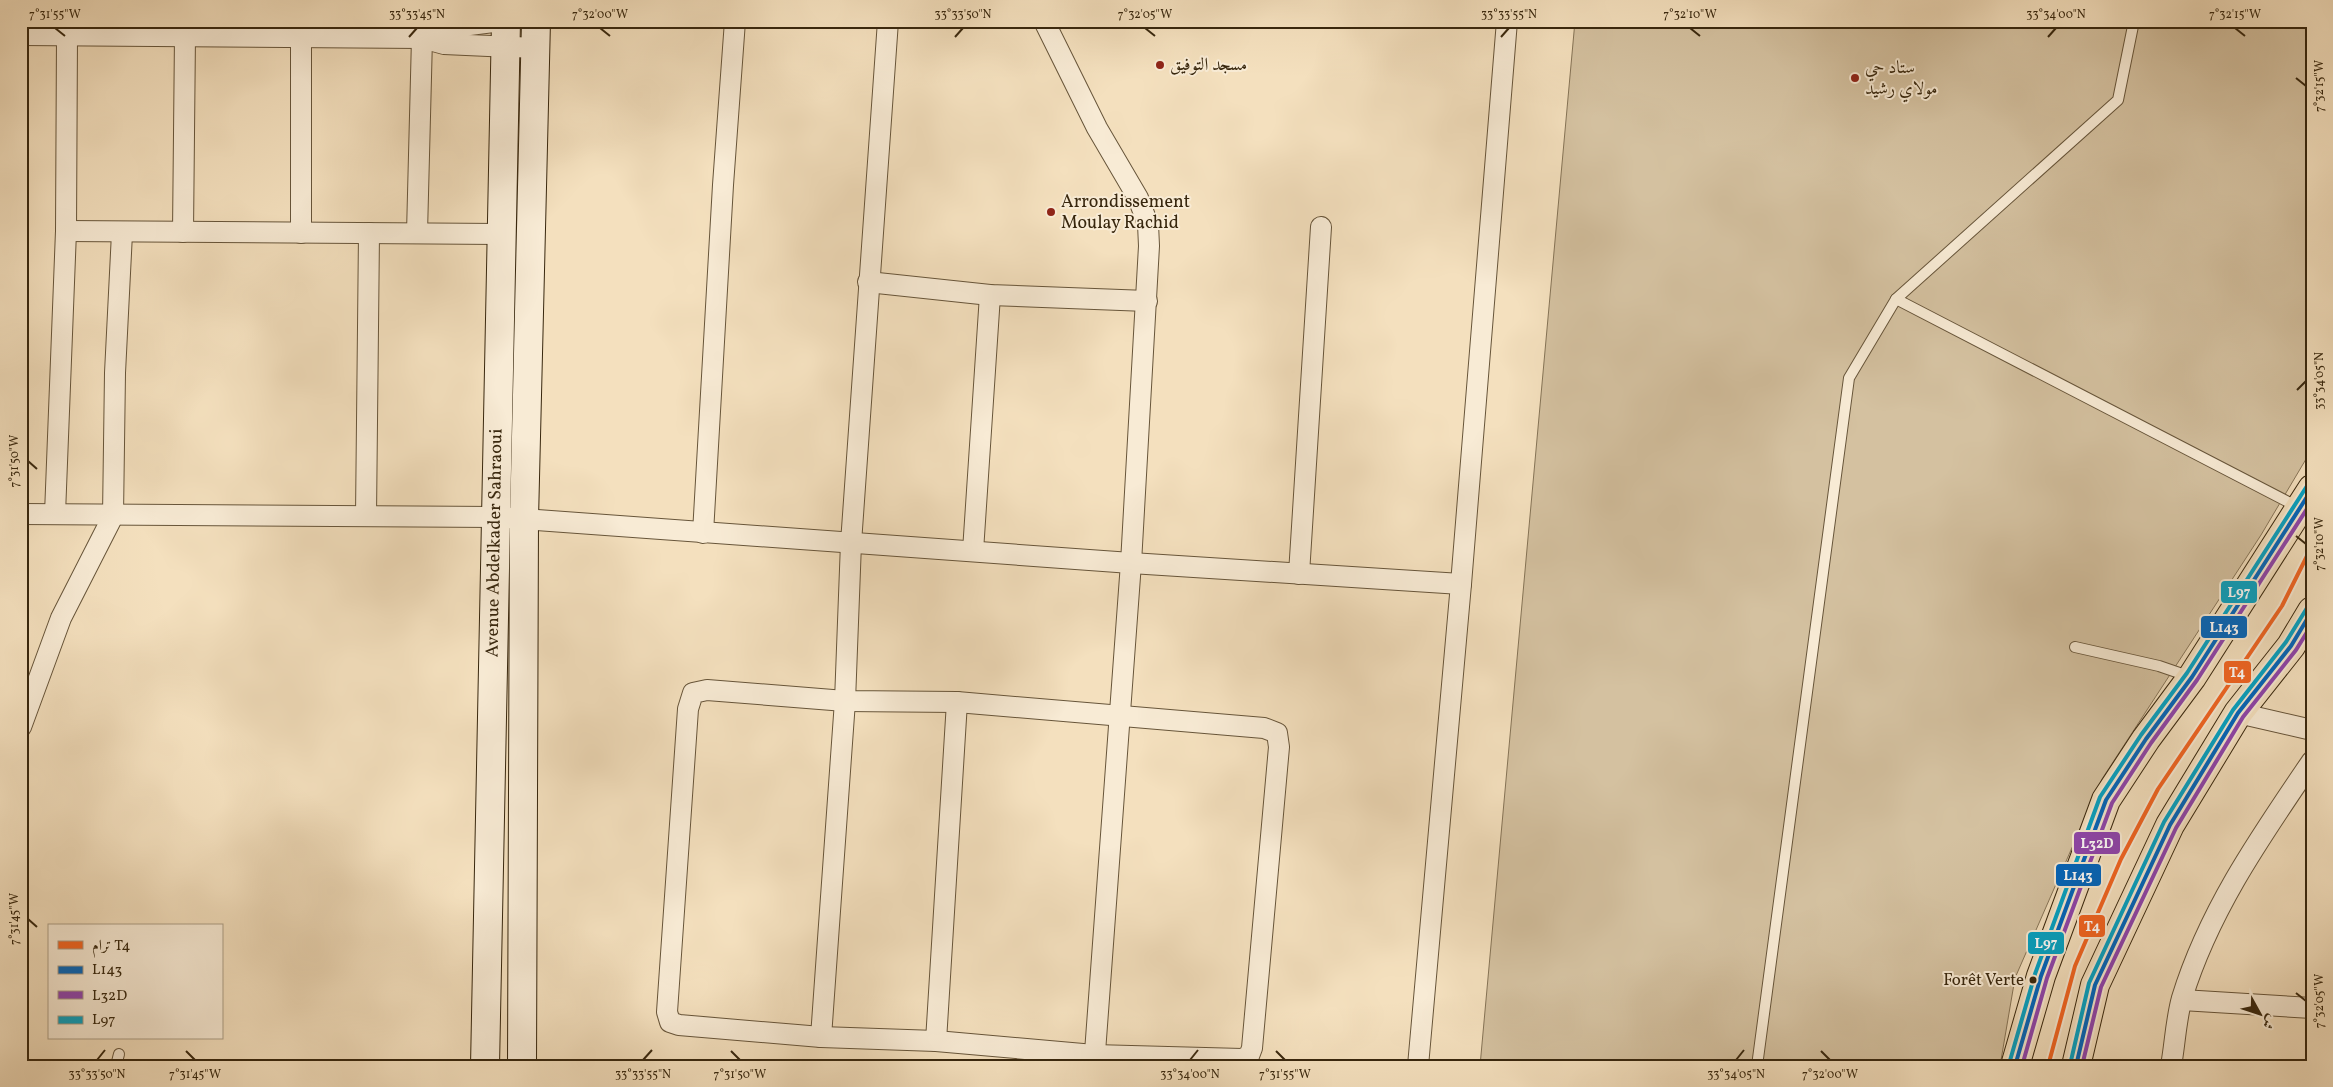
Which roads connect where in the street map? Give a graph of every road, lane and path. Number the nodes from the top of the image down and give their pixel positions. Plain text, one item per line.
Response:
1 (501, 21) edge
2 (536, 21) edge
3 (735, 21) edge
4 (888, 21) edge
5 (1044, 21) edge
6 (1507, 21) edge
7 (2134, 21) edge
8 (144, 28) edge
9 (343, 29) edge
10 (422, 30) edge
11 (292, 31) edge
12 (505, 34) edge
13 (21, 35) edge
14 (67, 35) junction
15 (185, 35) junction
16 (536, 48) junction
17 (1321, 227) dead end
18 (66, 231) junction
19 (183, 232) junction
20 (301, 232) junction
21 (122, 233) junction
22 (369, 233) junction
23 (417, 233) junction
24 (500, 234) junction
25 (868, 282) junction
26 (990, 295) junction
27 (1896, 299) junction
28 (1147, 301) junction
29 (2306, 499) edge
30 (21, 514) edge
31 (55, 514) junction
32 (113, 516) junction
33 (366, 516) junction
34 (496, 517) junction
35 (524, 520) junction
36 (704, 533) junction
37 (851, 543) junction
38 (973, 552) junction
39 (1131, 563) junction
40 (1299, 574) junction
41 (1461, 584) junction
42 (2312, 611) edge
43 (2075, 648) dead end
44 (2192, 677) junction
45 (845, 701) junction
46 (957, 702) junction
47 (2238, 713) junction
48 (1120, 715) junction
49 (21, 727) edge
50 (2312, 730) edge
51 (2312, 761) edge
52 (2182, 1000) junction
53 (2309, 1003) edge
54 (821, 1038) junction
55 (936, 1041) junction
56 (119, 1054) dead end
57 (1094, 1060) edge
58 (116, 1066) edge
59 (486, 1066) edge
60 (522, 1066) edge
61 (1418, 1066) edge
62 (1757, 1066) edge
63 (2015, 1066) edge
64 (2076, 1066) edge
65 (2171, 1066) edge

1 - 10 street
2 - 16 main road, Avenue Abdelkader Sahraoui
3 - 36 street
4 - 25 street
5 - 28 street
6 - 41 street
7 - 27 lane
8 - 14 street
8 - 15 street
9 - 10 street
9 - 11 street
10 - 12 street
10 - 23 street
11 - 15 street
11 - 20 street
12 - 16 street
12 - 24 main road, Avenue Abdelkader Sahraoui
13 - 14 street
14 - 18 street
15 - 19 street
16 - 35 main road, Avenue Abdelkader Sahraoui
17 - 40 street
18 - 21 street
18 - 31 street
19 - 20 street
19 - 21 street
20 - 22 street
21 - 32 street
22 - 23 street
22 - 33 street
23 - 24 street
24 - 34 main road, Avenue Abdelkader Sahraoui
25 - 26 street
25 - 37 street
26 - 28 street
26 - 38 street
27 - 29 lane
27 - 62 lane
28 - 39 street
29 - 44 main road
30 - 31 street
31 - 32 street
32 - 33 street
32 - 49 street
33 - 34 street
34 - 35 street
34 - 59 main road, Avenue Abdelkader Sahraoui
35 - 36 street
35 - 60 main road, Avenue Abdelkader Sahraoui
36 - 37 street
37 - 38 street
37 - 45 street
38 - 39 street
39 - 40 street
39 - 48 street
40 - 41 street
41 - 61 street
42 - 47 main road
43 - 44 lane
44 - 63 main road
45 - 46 street
45 - 54 street
45 - 54 street
46 - 48 street
46 - 55 street
47 - 50 street
47 - 64 main road
48 - 57 street
48 - 57 street
51 - 52 street
52 - 53 street
52 - 65 street
54 - 55 street
55 - 57 street
56 - 58 lane

